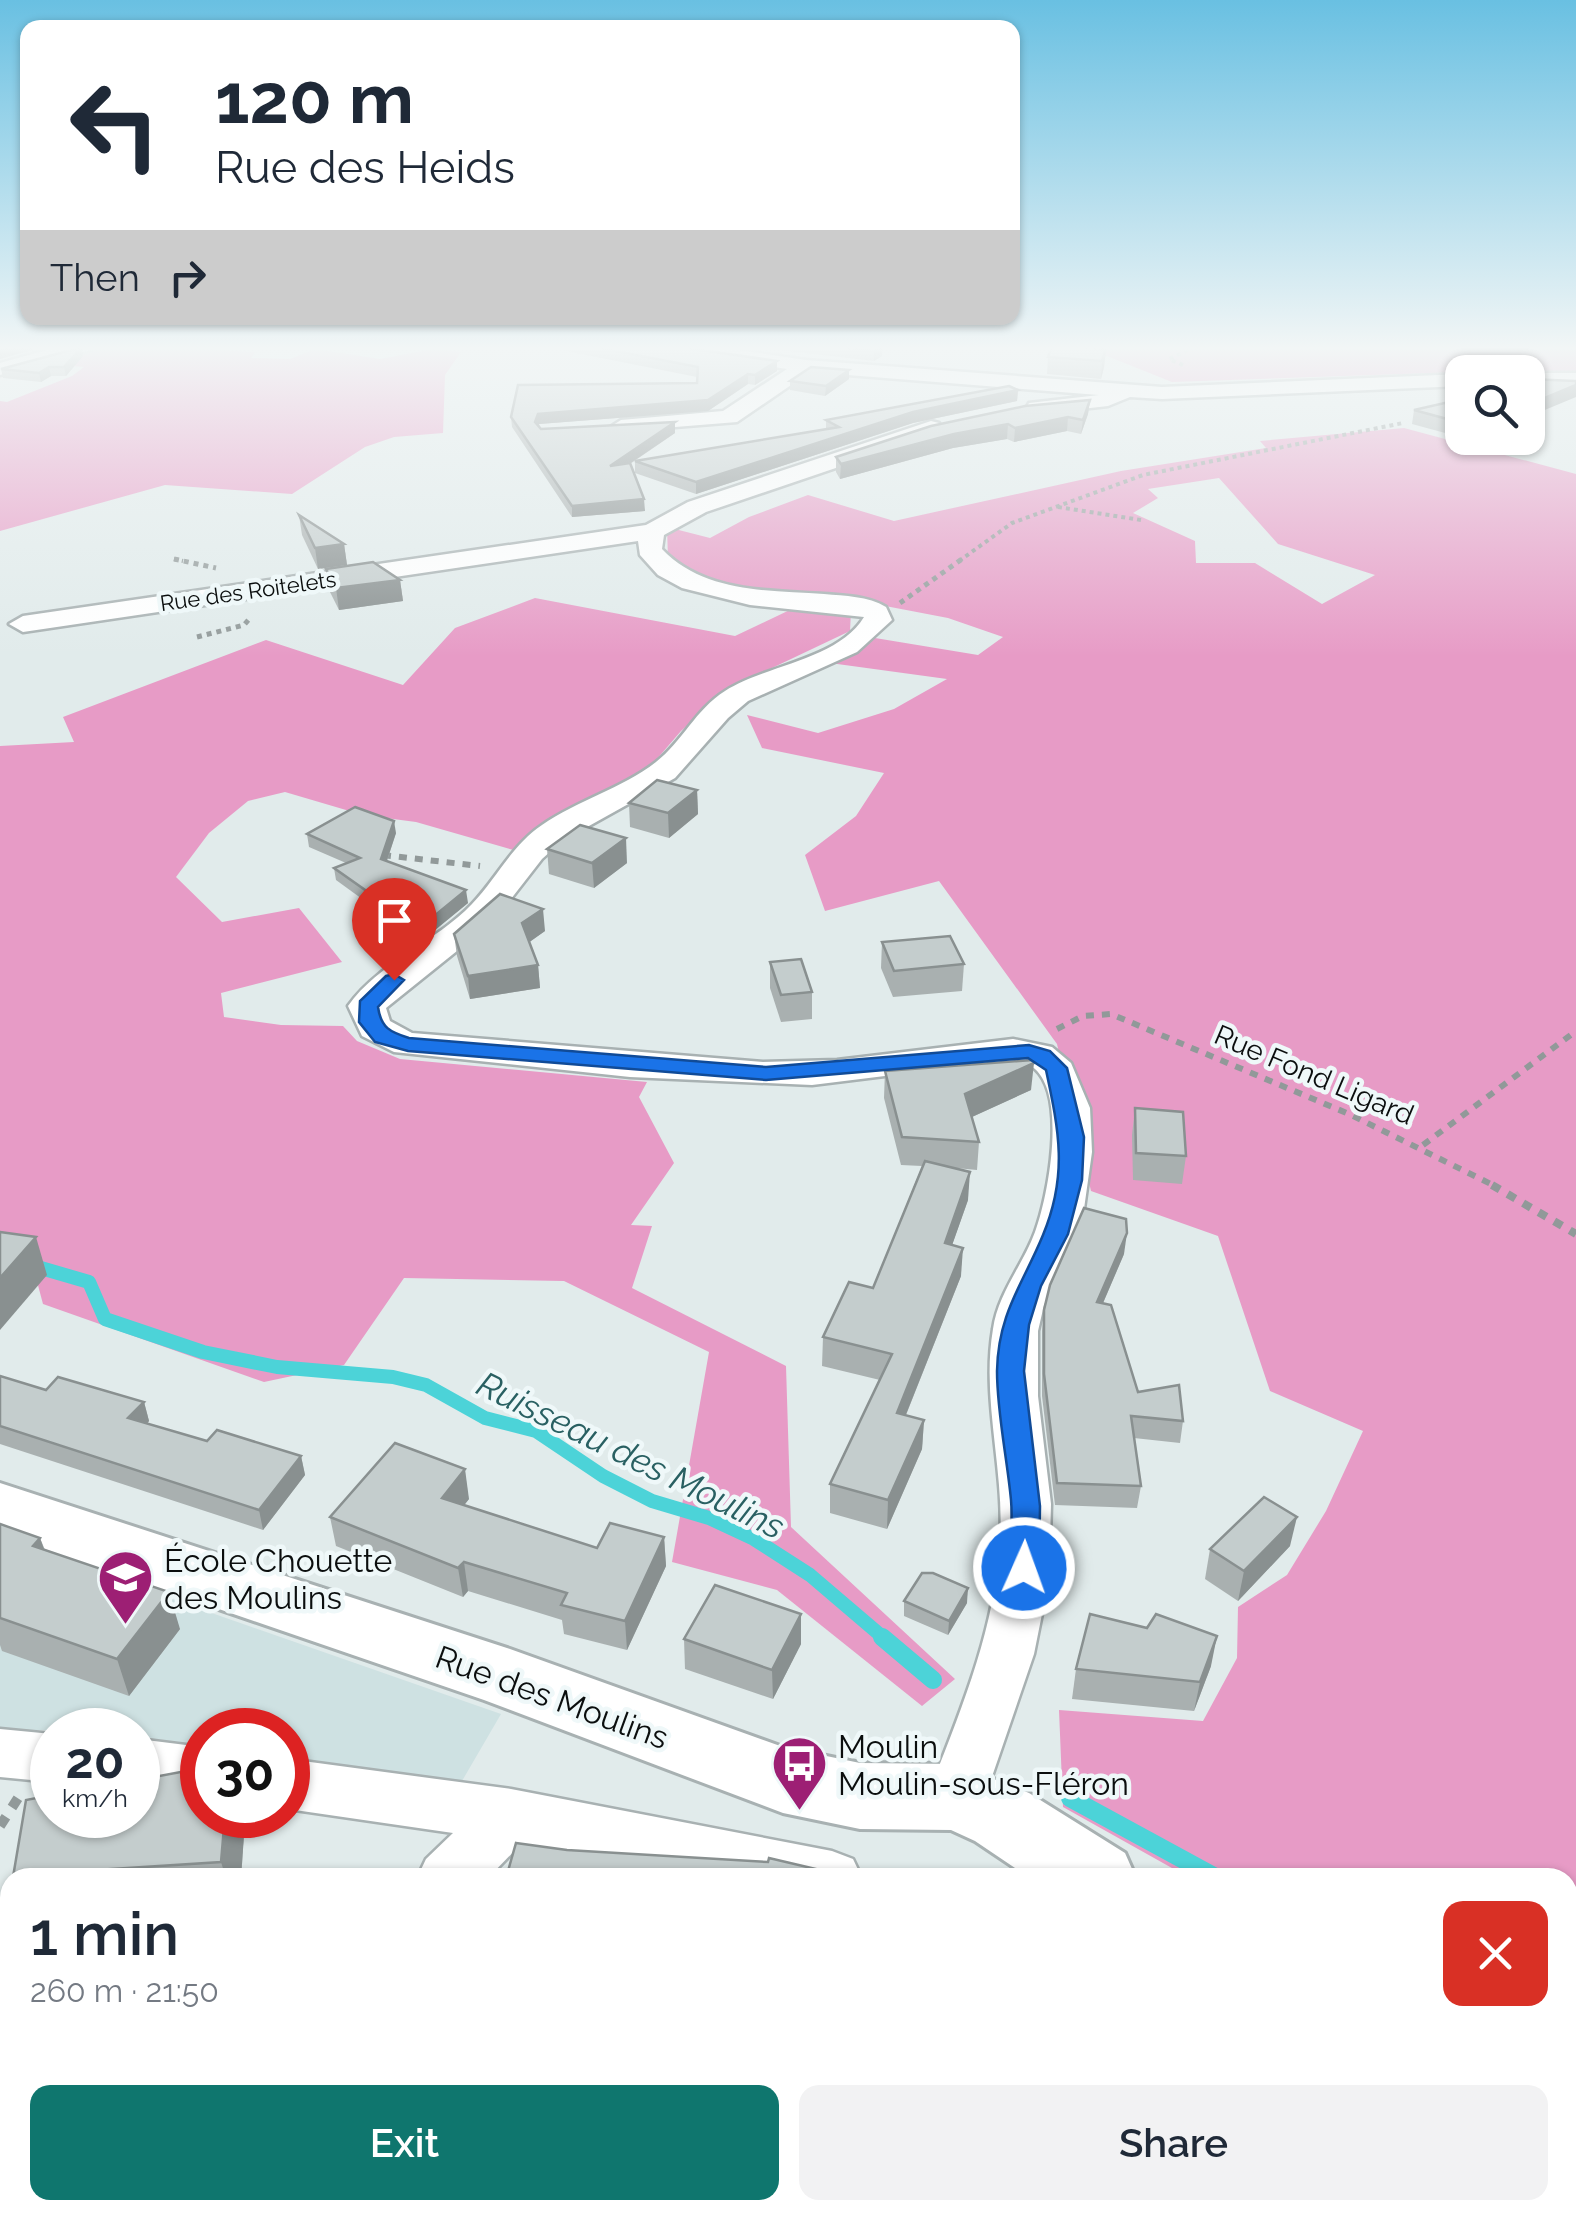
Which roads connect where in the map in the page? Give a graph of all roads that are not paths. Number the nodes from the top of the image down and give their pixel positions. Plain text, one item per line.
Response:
1 (861, 450) edge
2 (652, 532) junction
3 (23, 624) dead end
4 (0, 1508) edge
5 (0, 1753) edge
6 (30, 1756) edge
7 (310, 1787) edge
8 (956, 1797) junction
9 (511, 1815) junction
10 (457, 1868) edge
11 (781, 1868) edge
12 (1082, 1868) edge

1 - 2 street
2 - 3 street, Rue des Roitelets
2 - 8 street
4 - 8 street, Rue des Moulins
5 - 6 street
7 - 9 street
8 - 12 street, Rue des Moulins
9 - 10 street
9 - 11 street

